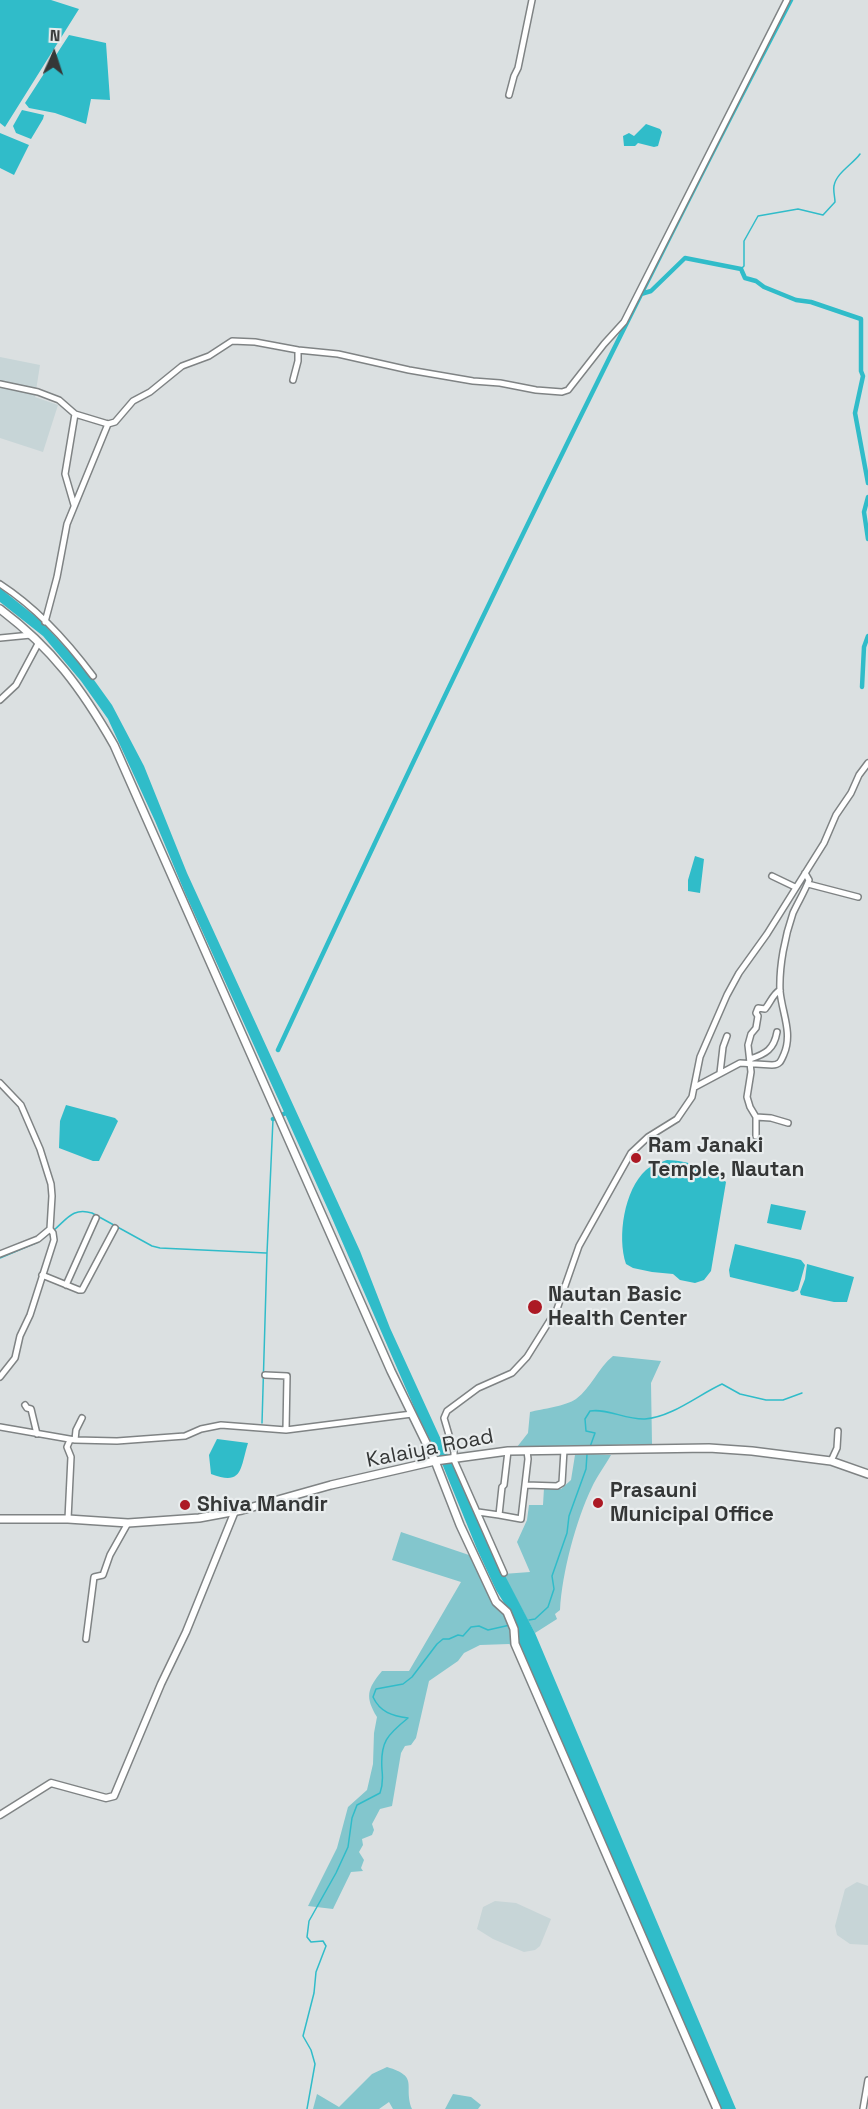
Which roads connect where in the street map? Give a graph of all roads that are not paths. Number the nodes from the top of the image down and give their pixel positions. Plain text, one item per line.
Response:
1 (532, 0) edge
2 (787, 0) edge
3 (509, 95) dead end
4 (298, 350) junction
5 (293, 380) dead end
6 (0, 384) edge
7 (75, 414) junction
8 (108, 424) junction
9 (74, 505) junction
10 (0, 584) edge
11 (0, 609) edge
12 (45, 622) junction
13 (32, 635) junction
14 (0, 638) edge
15 (39, 642) junction
16 (93, 676) dead end
17 (0, 700) edge
18 (868, 763) edge
19 (861, 773) junction
20 (868, 777) edge
21 (805, 873) junction
22 (772, 876) dead end
23 (808, 884) junction
24 (795, 887) junction
25 (858, 897) dead end
26 (780, 990) junction
27 (777, 1032) dead end
28 (727, 1036) dead end
29 (750, 1061) junction
30 (720, 1073) junction
31 (0, 1083) edge
32 (695, 1087) junction
33 (756, 1117) junction
34 (788, 1123) dead end
35 (756, 1136) dead end
36 (96, 1218) dead end
37 (115, 1228) dead end
38 (52, 1231) junction
39 (0, 1254) edge
40 (42, 1275) junction
41 (66, 1285) junction
42 (265, 1375) dead end
43 (0, 1377) edge
44 (25, 1405) dead end
45 (412, 1414) junction
46 (82, 1418) dead end
47 (0, 1427) edge
48 (286, 1430) junction
49 (838, 1431) dead end
50 (37, 1434) junction
51 (73, 1440) junction
52 (564, 1450) junction
53 (508, 1451) junction
54 (527, 1451) junction
55 (454, 1460) junction
56 (831, 1461) junction
57 (437, 1462) junction
58 (868, 1474) edge
59 (526, 1485) junction
60 (236, 1511) junction
61 (478, 1512) junction
62 (499, 1515) junction
63 (0, 1519) edge
64 (68, 1519) junction
65 (128, 1523) junction
66 (504, 1573) dead end
67 (86, 1639) dead end
68 (0, 1815) edge
69 (868, 2080) edge
70 (717, 2109) edge
71 (863, 2109) edge

1 - 3 street
2 - 4 street
4 - 5 street
4 - 8 street
6 - 7 street
7 - 8 street
7 - 9 street
8 - 9 street
9 - 12 street
10 - 12 street
11 - 13 main road
12 - 16 street
13 - 14 street
13 - 15 main road
15 - 17 street
15 - 45 main road
18 - 19 street
19 - 20 street
19 - 21 street
21 - 23 street
21 - 24 street
22 - 24 street
23 - 25 street
23 - 26 street
24 - 32 street
26 - 29 street
26 - 29 street
27 - 29 street
28 - 30 street
29 - 30 street
29 - 33 street
30 - 32 street
31 - 38 street
32 - 55 street
33 - 34 street
33 - 35 street
36 - 41 street
37 - 41 street
38 - 39 street
38 - 40 street
40 - 41 street
40 - 43 street
42 - 48 street
44 - 50 street
45 - 48 street
45 - 57 main road
46 - 51 street
47 - 50 street
48 - 51 street
49 - 56 street
50 - 51 street
51 - 64 street
52 - 54 main road, Kalaiya Road
52 - 56 main road, Kalaiya Road
52 - 59 street
53 - 54 main road, Kalaiya Road
53 - 55 main road, Kalaiya Road
53 - 62 street
54 - 59 street
55 - 57 main road, Kalaiya Road
55 - 61 street
56 - 58 main road, Kalaiya Road
57 - 60 main road, Kalaiya Road
57 - 70 main road
59 - 62 street
60 - 65 main road, Kalaiya Road
60 - 68 street
61 - 62 street
61 - 66 street
63 - 64 main road, Kalaiya Road
64 - 65 main road, Kalaiya Road
65 - 67 street
69 - 71 street

